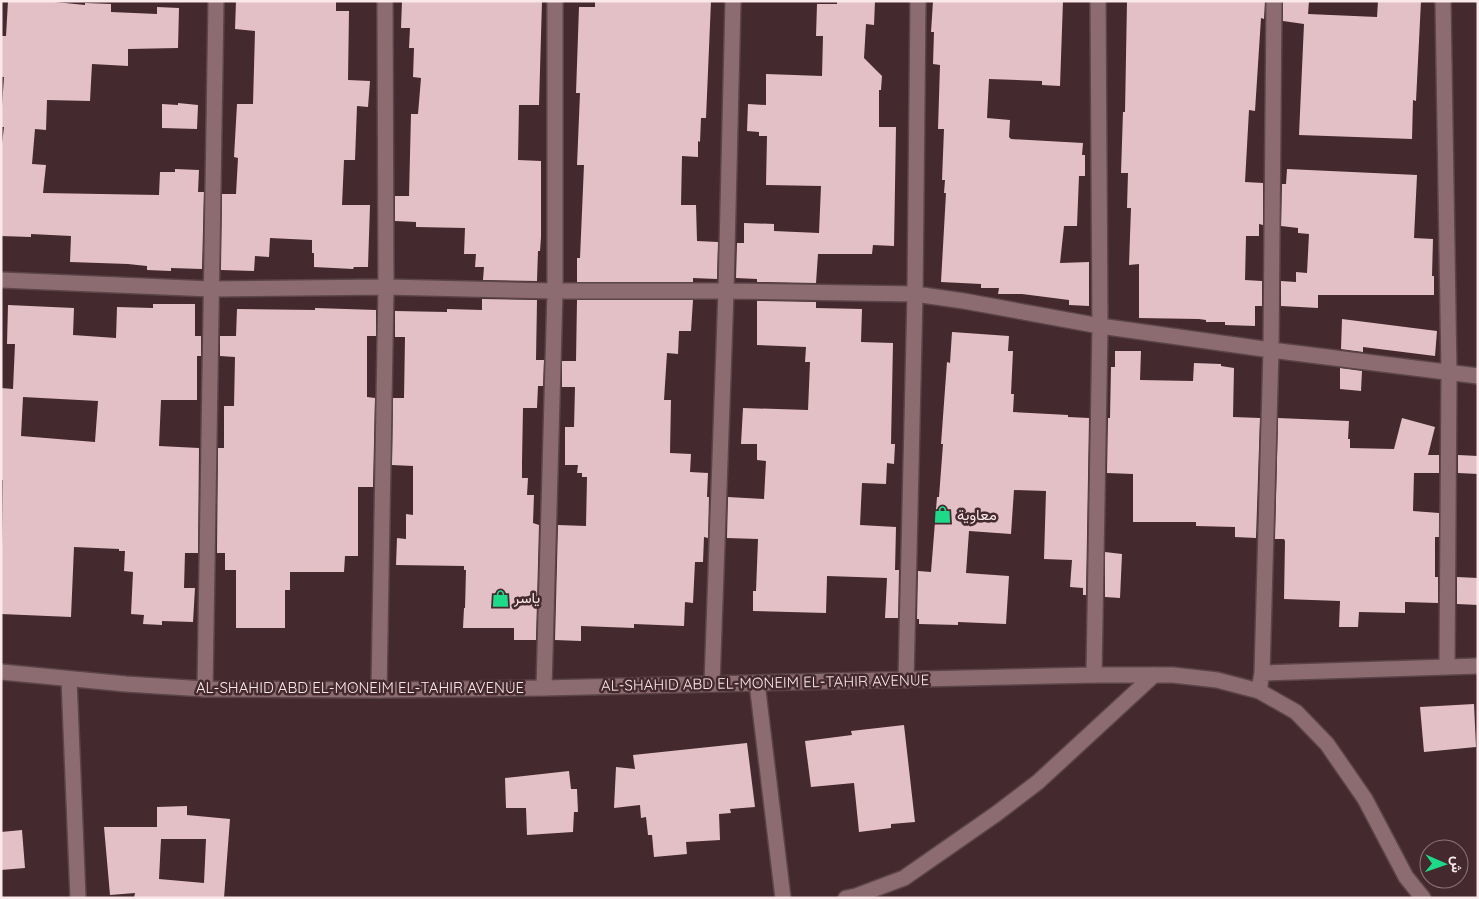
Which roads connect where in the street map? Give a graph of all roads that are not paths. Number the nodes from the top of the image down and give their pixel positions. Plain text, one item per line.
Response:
1 (216, 1) edge
2 (385, 1) edge
3 (555, 1) edge
4 (734, 1) edge
5 (918, 1) edge
6 (1098, 1) edge
7 (1274, 1) edge
8 (1443, 1) edge
9 (1, 280) edge
10 (386, 287) junction
11 (211, 289) junction
12 (555, 291) junction
13 (726, 291) junction
14 (916, 294) junction
15 (1100, 326) junction
16 (1271, 350) junction
17 (1449, 373) junction
18 (1478, 376) edge
19 (1447, 666) junction
20 (1478, 666) edge
21 (1, 672) edge
22 (1262, 673) junction
23 (1094, 675) junction
24 (1154, 675) junction
25 (69, 679) junction
26 (906, 680) junction
27 (757, 683) junction
28 (712, 684) junction
29 (544, 688) junction
30 (205, 689) junction
31 (379, 690) junction
32 (1259, 691) junction
33 (78, 898) edge
34 (783, 898) edge
35 (846, 898) edge
36 (1423, 898) edge

1 - 11 street
2 - 10 street
3 - 12 street
4 - 13 street
5 - 14 street
6 - 15 street
7 - 16 street
8 - 17 street
9 - 11 street
10 - 11 street
10 - 12 street
10 - 31 street
11 - 30 street
12 - 13 street
12 - 29 street
13 - 14 street
13 - 28 street
14 - 15 street
14 - 26 street
15 - 16 street
15 - 23 street
16 - 17 street
16 - 22 street
17 - 18 street
17 - 19 street
19 - 20 street
19 - 22 street
21 - 25 street, AL-SHAHID ABD EL-MONEIM EL-TAHIR AVENUE
22 - 32 street
23 - 24 street, AL-SHAHID ABD EL-MONEIM EL-TAHIR AVENUE
23 - 26 street, AL-SHAHID ABD EL-MONEIM EL-TAHIR AVENUE
24 - 32 street, AL-SHAHID ABD EL-MONEIM EL-TAHIR AVENUE
24 - 35 street
25 - 30 street, AL-SHAHID ABD EL-MONEIM EL-TAHIR AVENUE
25 - 33 street
26 - 27 street, AL-SHAHID ABD EL-MONEIM EL-TAHIR AVENUE
27 - 28 street, AL-SHAHID ABD EL-MONEIM EL-TAHIR AVENUE
27 - 34 street
28 - 29 street, AL-SHAHID ABD EL-MONEIM EL-TAHIR AVENUE
29 - 31 street, AL-SHAHID ABD EL-MONEIM EL-TAHIR AVENUE
30 - 31 street, AL-SHAHID ABD EL-MONEIM EL-TAHIR AVENUE
32 - 36 street, AL-SHAHID ABD EL-MONEIM EL-TAHIR AVENUE

